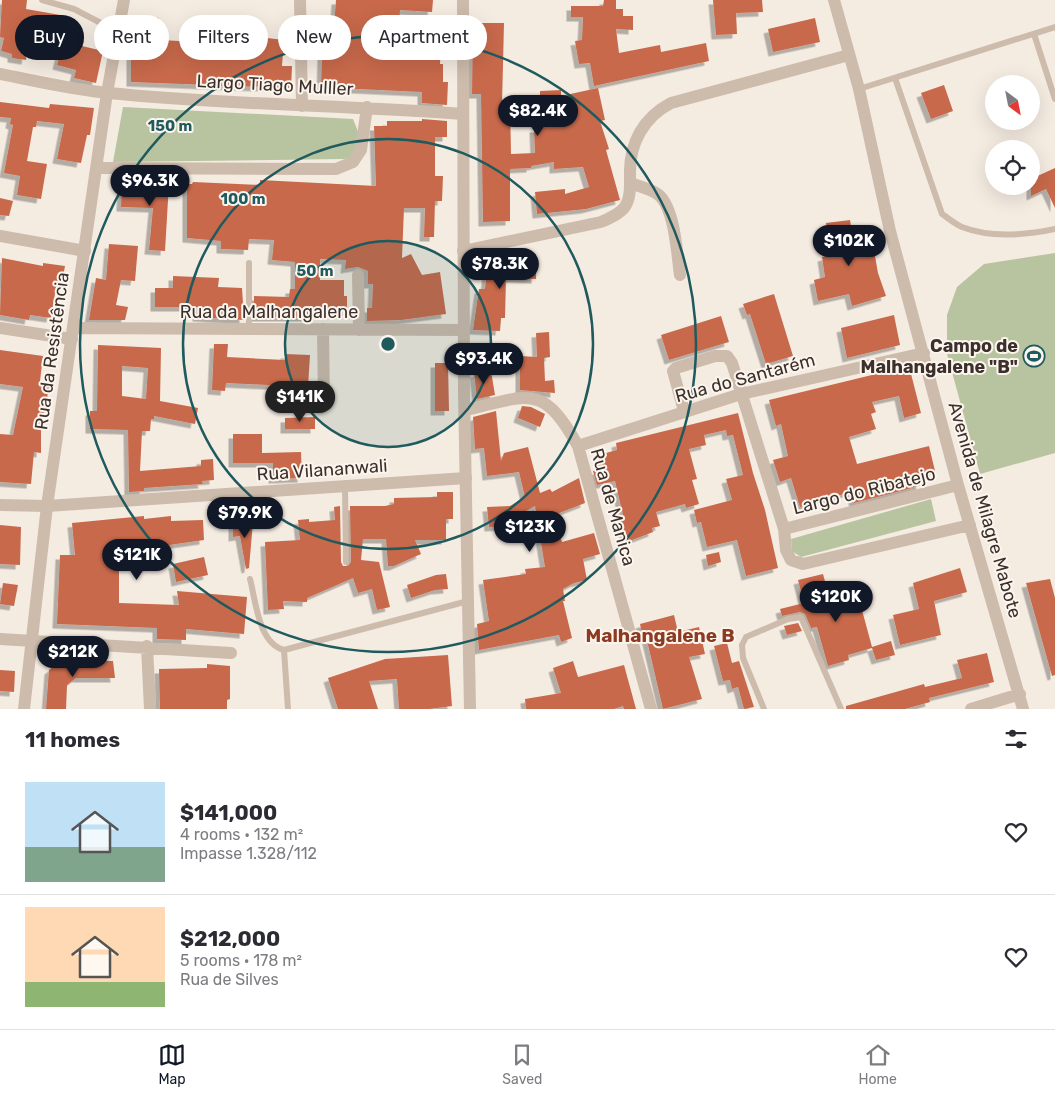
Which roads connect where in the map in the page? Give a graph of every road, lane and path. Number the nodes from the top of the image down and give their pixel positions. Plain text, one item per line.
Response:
1 (42, 0) edge
2 (124, 0) edge
3 (300, 0) edge
4 (463, 0) edge
5 (834, 0) edge
6 (121, 15) edge
7 (94, 19) edge
8 (1055, 27) edge
9 (1034, 34) junction
10 (849, 54) junction
11 (113, 60) edge
12 (0, 74) edge
13 (895, 78) junction
14 (859, 89) junction
15 (107, 93) junction
16 (1055, 99) edge
17 (302, 106) junction
18 (366, 107) junction
19 (462, 114) junction
20 (98, 168) junction
21 (630, 183) junction
22 (1055, 229) edge
23 (0, 236) edge
24 (85, 251) junction
25 (463, 251) junction
26 (249, 263) dead end
27 (358, 275) dead end
28 (680, 275) dead end
29 (0, 328) edge
30 (249, 329) junction
31 (323, 329) junction
32 (359, 330) junction
33 (464, 330) junction
34 (73, 334) junction
35 (924, 353) junction
36 (741, 394) junction
37 (324, 402) dead end
38 (466, 410) junction
39 (684, 412) junction
40 (578, 446) junction
41 (466, 478) junction
42 (958, 485) junction
43 (345, 486) junction
44 (0, 505) edge
45 (48, 506) junction
46 (970, 525) junction
47 (784, 529) junction
48 (346, 562) dead end
49 (250, 579) dead end
50 (468, 601) junction
51 (0, 639) edge
52 (31, 641) junction
53 (148, 646) junction
54 (284, 650) junction
55 (231, 653) dead end
56 (1020, 694) junction
57 (24, 709) edge
58 (150, 709) edge
59 (288, 709) edge
60 (470, 709) edge
61 (651, 709) edge
62 (764, 709) edge
63 (841, 709) edge
64 (972, 709) edge
65 (1023, 709) edge

1 - 7 lane
2 - 6 street, Rua da Resistência
3 - 17 street
4 - 19 street
5 - 10 street, Avenida de Milagre Mabote
8 - 9 lane
9 - 13 lane
9 - 16 lane
10 - 14 street, Avenida de Milagre Mabote
10 - 21 street
11 - 15 street, Rua da Resistência
12 - 15 street, Largo Tiago Mulller
13 - 14 lane
13 - 22 lane
14 - 35 street, Avenida de Milagre Mabote
15 - 17 street, Largo Tiago Mulller
15 - 20 street, Rua da Resistência
17 - 18 street, Largo Tiago Mulller
18 - 19 street
18 - 20 street, Largo Tiago Mulller
19 - 25 street
20 - 24 street, Rua da Resistência
21 - 25 street
21 - 28 street
23 - 24 street
24 - 34 street, Rua da Resistência
25 - 33 street
26 - 30 lane
27 - 32 street
29 - 34 street, Rua da Malhangalene
30 - 31 street, Rua da Malhangalene
30 - 34 street, Rua da Malhangalene
31 - 32 street, Rua da Malhangalene
31 - 37 street
32 - 33 street, Rua da Malhangalene
33 - 38 street
34 - 45 street, Rua da Resistência
35 - 36 street, Rua do Santarém
35 - 42 street, Avenida de Milagre Mabote
36 - 39 street, Rua do Santarém
36 - 39 street
36 - 47 street
38 - 40 street, Rua de Manica
38 - 41 street
39 - 40 street, Rua do Santarém
40 - 61 street, Rua de Manica
41 - 43 street, Rua Vilananwali
41 - 50 street
42 - 46 street, Avenida de Milagre Mabote
42 - 47 street, Largo do Ribatejo
43 - 45 street, Rua Vilananwali
43 - 48 lane
44 - 45 street, Rua Vilananwali
45 - 52 street, Rua da Resistência
46 - 47 street, Largo do Ribatejo
46 - 56 street, Avenida de Milagre Mabote
49 - 54 lane
50 - 54 lane
50 - 60 street
51 - 52 street
52 - 53 street
52 - 57 street, Rua da Resistência
53 - 55 street
53 - 58 street
54 - 59 lane
56 - 64 street
56 - 65 street, Avenida de Milagre Mabote
62 - 63 lane

